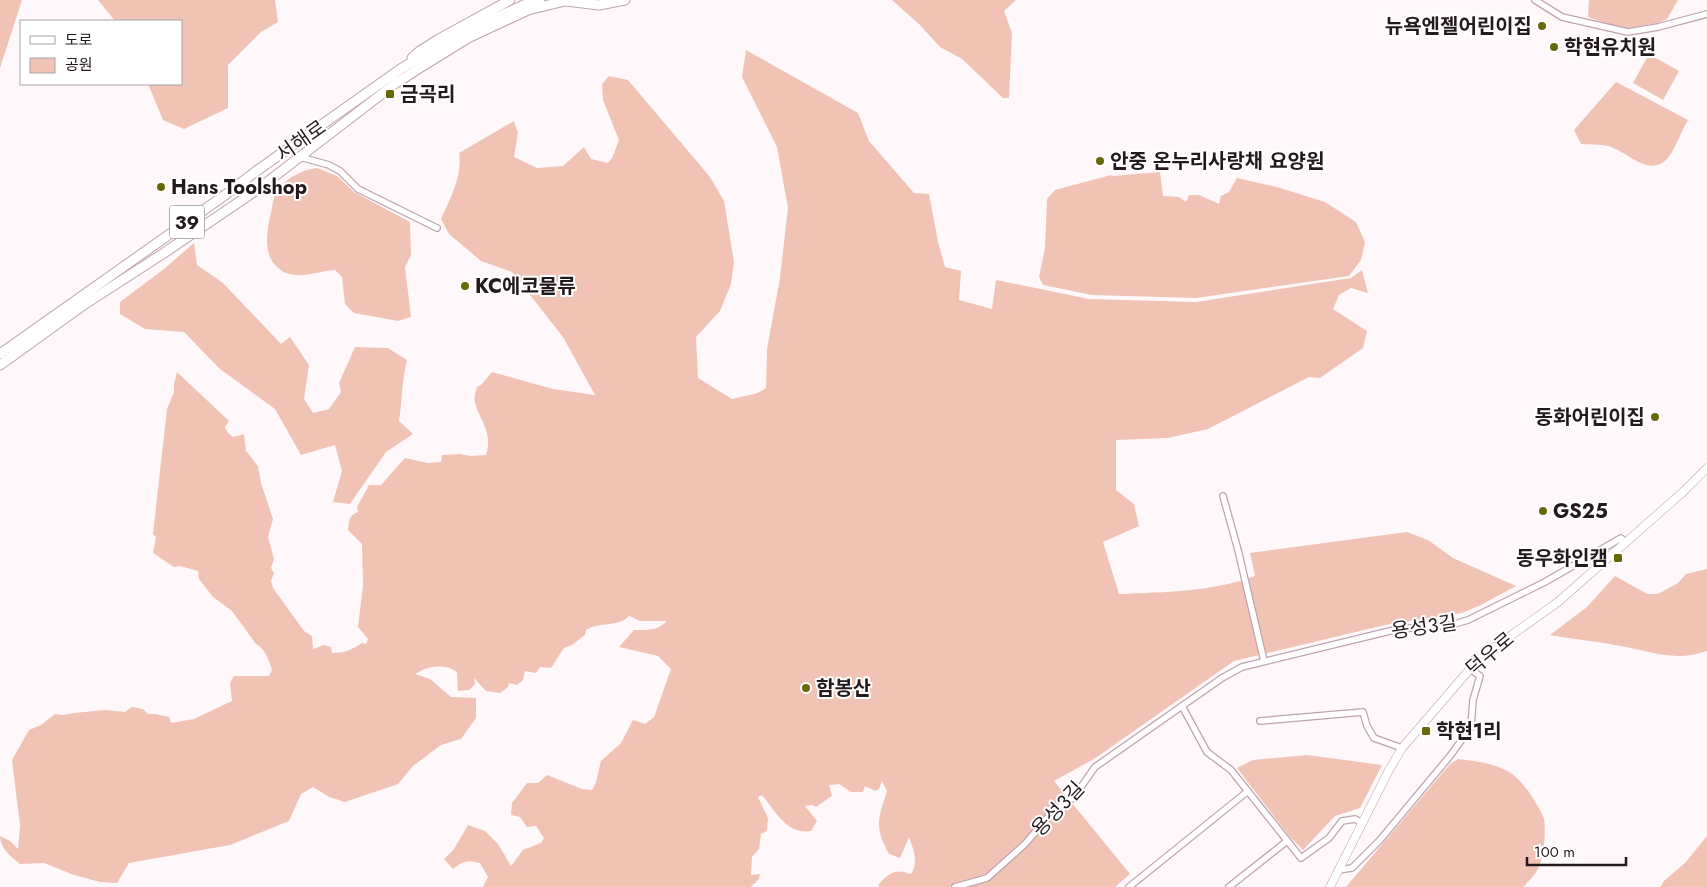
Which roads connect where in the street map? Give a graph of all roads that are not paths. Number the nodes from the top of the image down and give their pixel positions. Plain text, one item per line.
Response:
1 (510, 0) edge
2 (540, 0) edge
3 (567, 0) edge
4 (625, 0) edge
5 (1535, 0) edge
6 (1707, 14) edge
7 (402, 68) junction
8 (300, 157) junction
9 (437, 228) dead end
10 (0, 354) edge
11 (0, 365) edge
12 (1707, 468) edge
13 (1223, 496) dead end
14 (1626, 543) junction
15 (1264, 661) junction
16 (1470, 669) junction
17 (1182, 706) junction
18 (1260, 722) dead end
19 (1402, 748) junction
20 (1248, 791) junction
21 (1362, 823) junction
22 (1287, 841) junction
23 (1338, 870) junction
24 (955, 887) edge
25 (1129, 887) edge
26 (1229, 887) edge
27 (1330, 887) edge

1 - 7 main road
2 - 7 main road, 서해로 / 39
3 - 4 main road
3 - 8 main road, 서해로 / 39
5 - 6 street
7 - 10 main road, 서해로 / 39
8 - 9 street, 서해로
8 - 11 main road, 서해로 / 39
12 - 14 street, 덕우로
13 - 15 street
14 - 15 street, 용성3길
14 - 16 street, 덕우로
15 - 17 street, 용성3길
16 - 19 street, 덕우로
16 - 23 street
17 - 20 street
17 - 24 street, 용성3길
18 - 19 street
19 - 21 street, 덕우로
20 - 22 street
20 - 25 street
21 - 22 street
21 - 23 street, 덕우로
22 - 26 street
23 - 27 street, 덕우로

